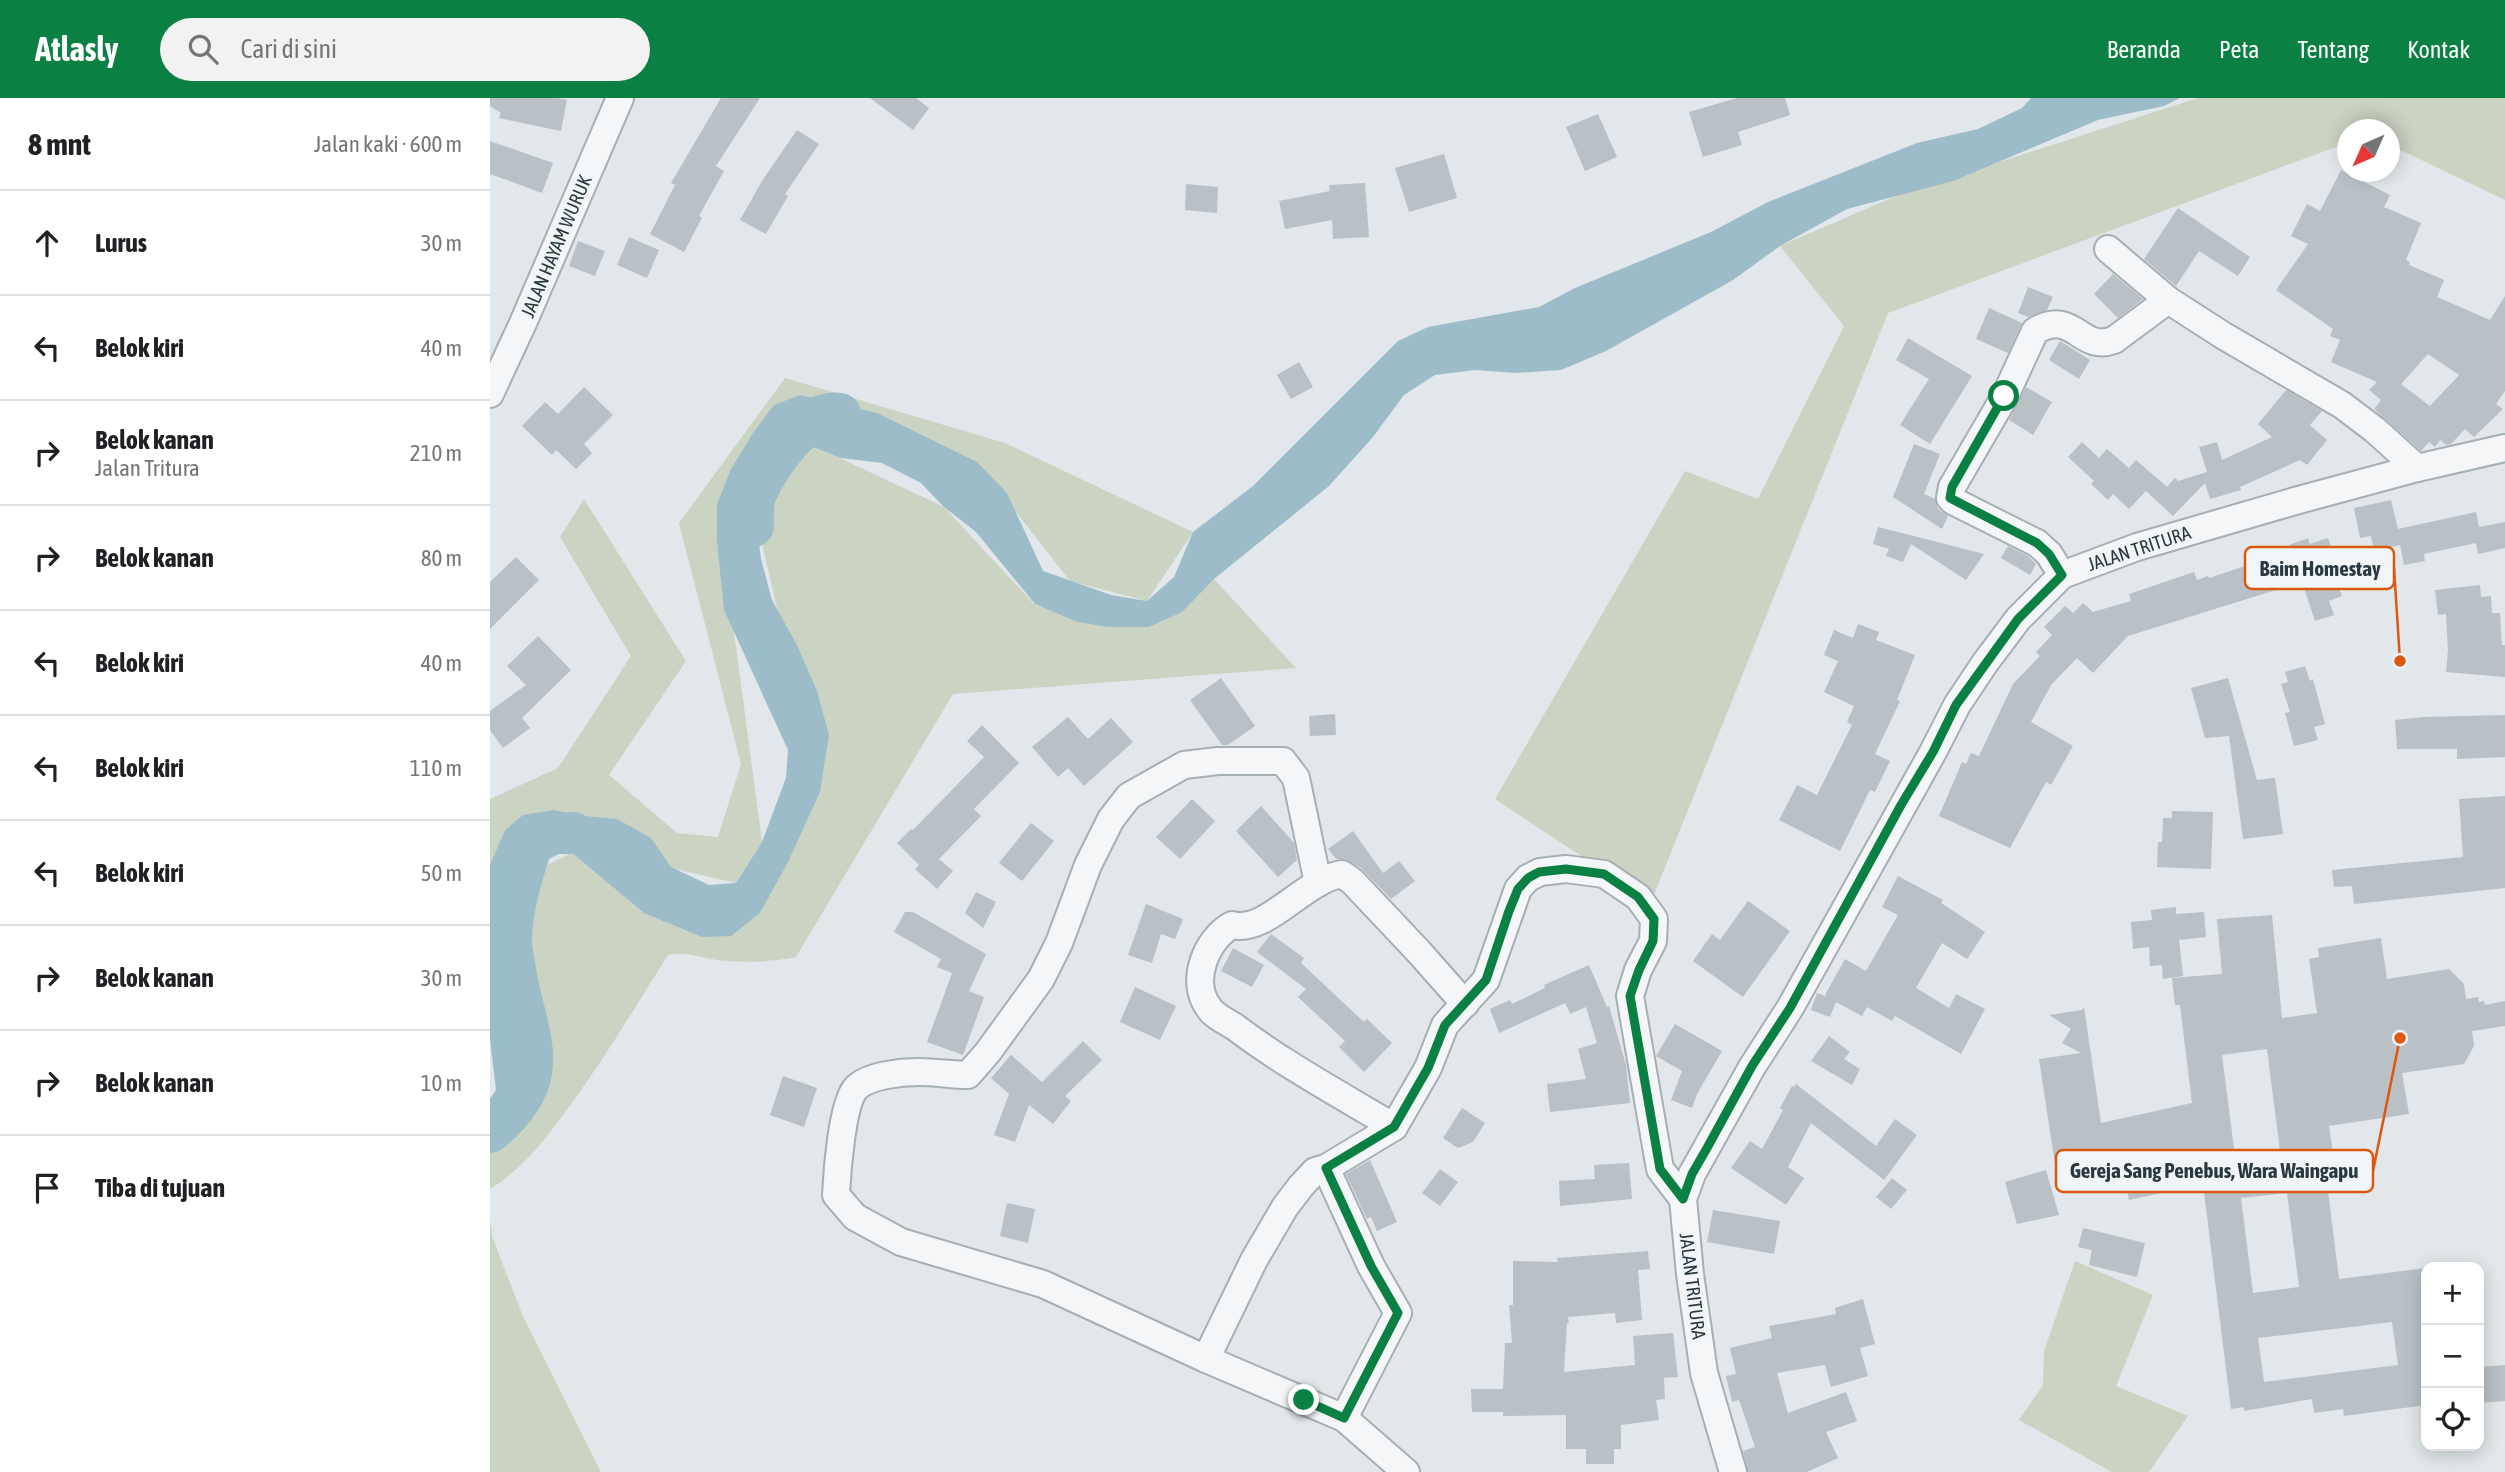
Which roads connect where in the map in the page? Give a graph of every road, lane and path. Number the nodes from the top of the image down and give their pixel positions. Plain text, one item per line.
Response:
1 (620, 98) edge
2 (2108, 249) dead end
3 (2168, 300) junction
4 (490, 394) edge
5 (2505, 449) edge
6 (2417, 468) junction
7 (2062, 575) junction
8 (1318, 883) junction
9 (1465, 1004) junction
10 (1394, 1127) junction
11 (1326, 1168) junction
12 (1683, 1199) junction
13 (1206, 1359) junction
14 (1344, 1418) junction
15 (1406, 1472) edge
16 (1732, 1472) edge

1 - 4 street, JALAN HAYAM WURUK
2 - 3 street
3 - 6 street
3 - 7 street
5 - 6 street, JALAN TRITURA
6 - 7 street, JALAN TRITURA
7 - 12 street, JALAN TRITURA
8 - 9 street
8 - 10 street
8 - 13 street
9 - 10 street
9 - 12 street
10 - 11 street
11 - 13 street
11 - 14 street
12 - 16 street, JALAN TRITURA
13 - 14 street
14 - 15 street

